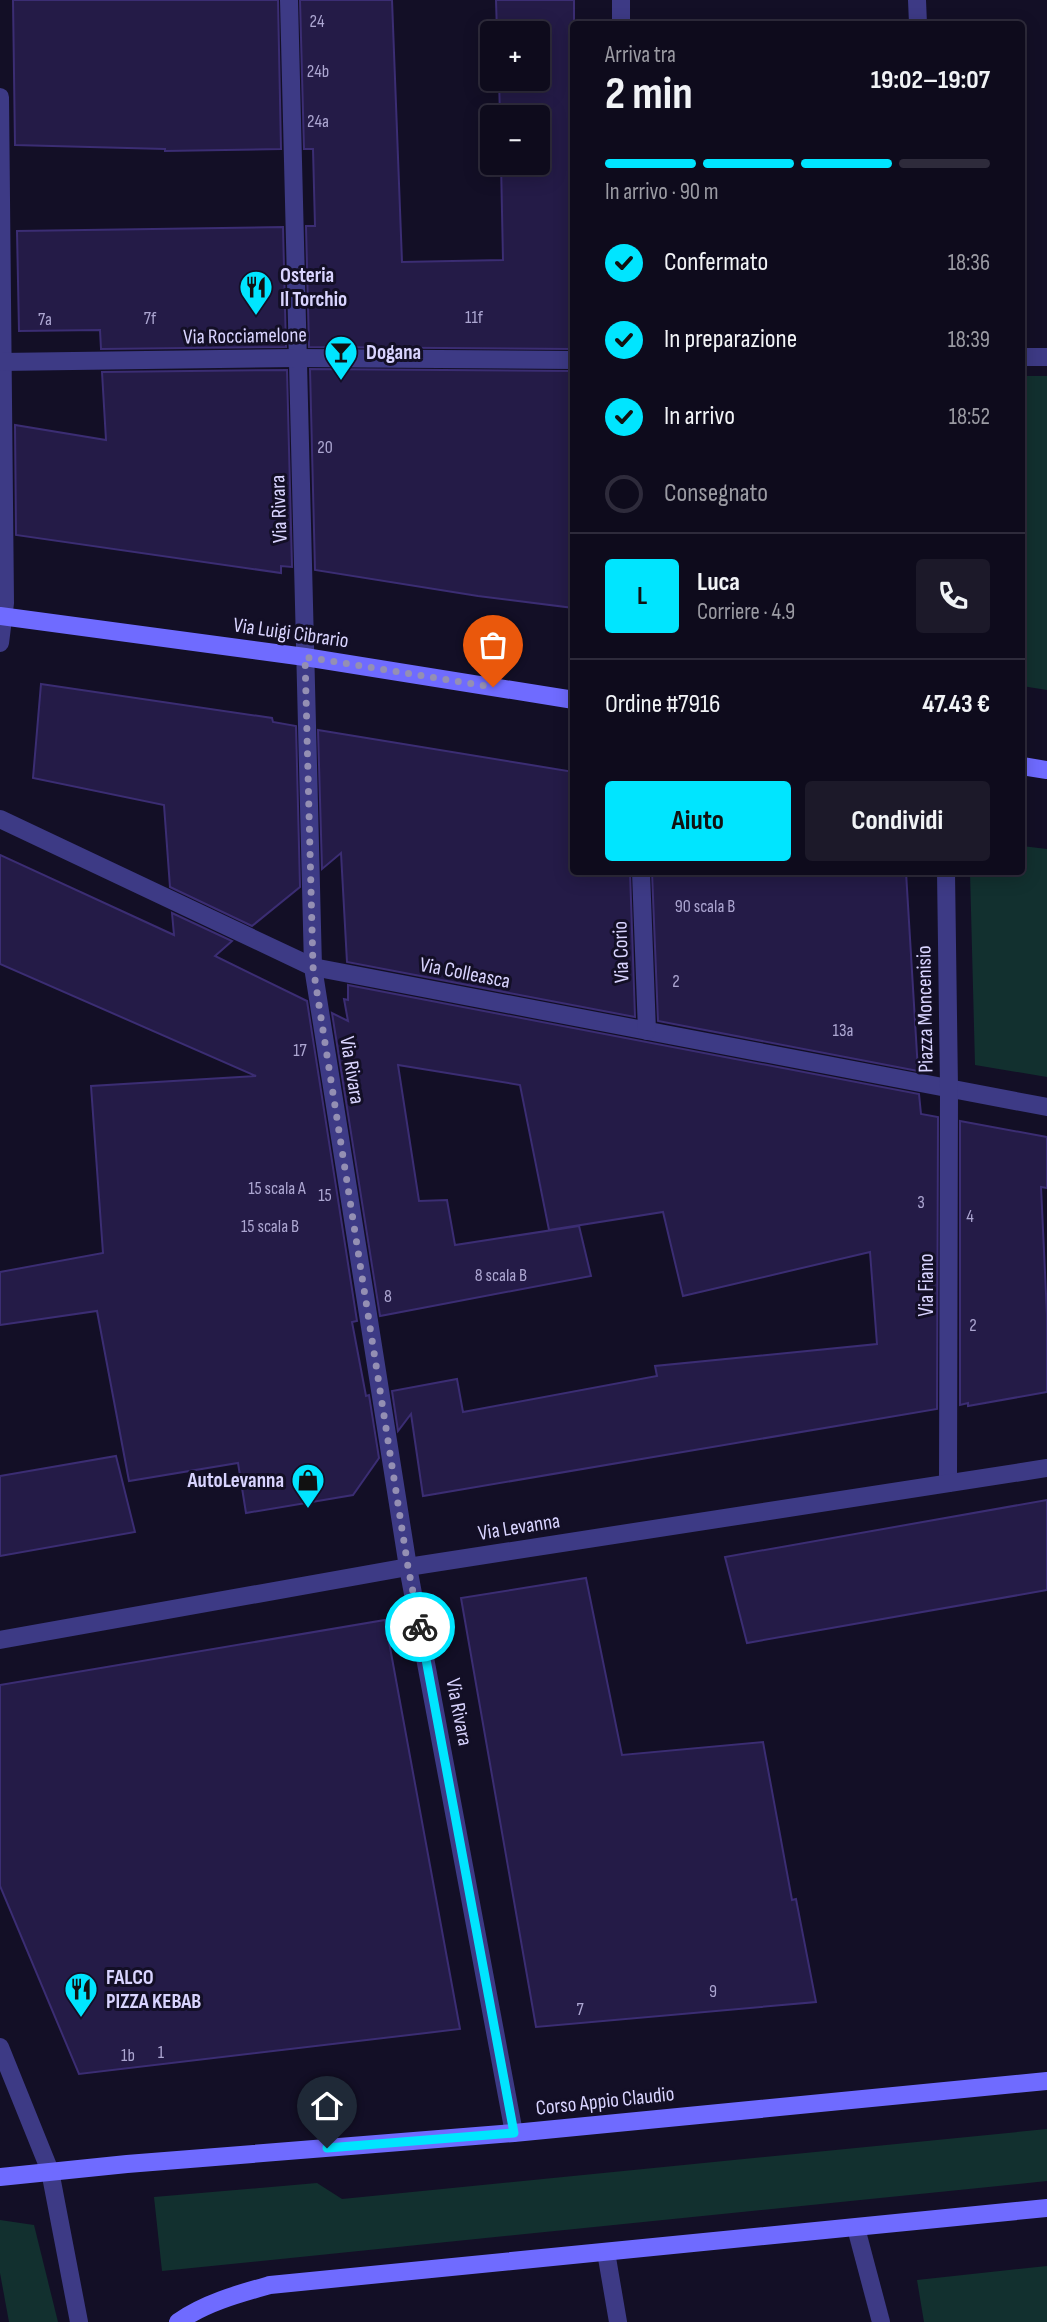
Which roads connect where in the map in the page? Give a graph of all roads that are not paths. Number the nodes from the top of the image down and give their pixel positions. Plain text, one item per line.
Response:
1 (289, 0) edge
2 (621, 0) edge
3 (918, 0) edge
4 (621, 21) edge
5 (918, 21) edge
6 (0, 97) edge
7 (1025, 357) edge
8 (1047, 357) edge
9 (297, 358) junction
10 (570, 360) edge
11 (1, 362) edge
12 (2, 616) edge
13 (0, 643) edge
14 (305, 657) junction
15 (570, 699) edge
16 (1025, 766) edge
17 (1047, 770) edge
18 (0, 819) edge
19 (641, 875) edge
20 (946, 875) edge
21 (313, 967) junction
22 (647, 1031) junction
23 (949, 1088) junction
24 (1047, 1107) edge
25 (1047, 1468) edge
26 (948, 1482) junction
27 (408, 1567) junction
28 (0, 1640) edge
29 (0, 2047) edge
30 (1047, 2081) edge
31 (514, 2133) junction
32 (50, 2171) junction
33 (0, 2177) edge
34 (1047, 2208) edge
35 (856, 2228) junction
36 (606, 2252) junction
37 (79, 2322) edge
38 (178, 2322) edge
39 (618, 2322) edge
40 (881, 2322) edge

1 - 9 street, Via Rivara
2 - 4 street
3 - 5 street
6 - 11 street
7 - 8 street
9 - 10 street, Via Rocciamelone
9 - 11 street, Via Rocciamelone
9 - 14 street, Via Rivara
11 - 12 street
12 - 13 street
12 - 14 street, Via Luigi Cibrario
14 - 15 street, Via Luigi Cibrario
14 - 21 street, Via Rivara
16 - 17 street
18 - 21 street, Via Colleasca
19 - 22 street, Via Corio
20 - 23 street, Piazza Moncenisio
21 - 22 street, Via Colleasca
21 - 27 street, Via Rivara
22 - 23 street, Via Colleasca
23 - 24 street, Piazza Moncenisio
23 - 26 street, Via Fiano
25 - 26 street, Via Levanna
26 - 27 street, Via Levanna
27 - 28 street, Via Levanna
27 - 31 street, Via Rivara
29 - 32 street
30 - 31 street, Corso Appio Claudio
31 - 32 street, Corso Appio Claudio
32 - 33 street, Corso Appio Claudio
32 - 37 street
34 - 35 street
35 - 36 street
35 - 40 street
36 - 38 street
36 - 39 street

